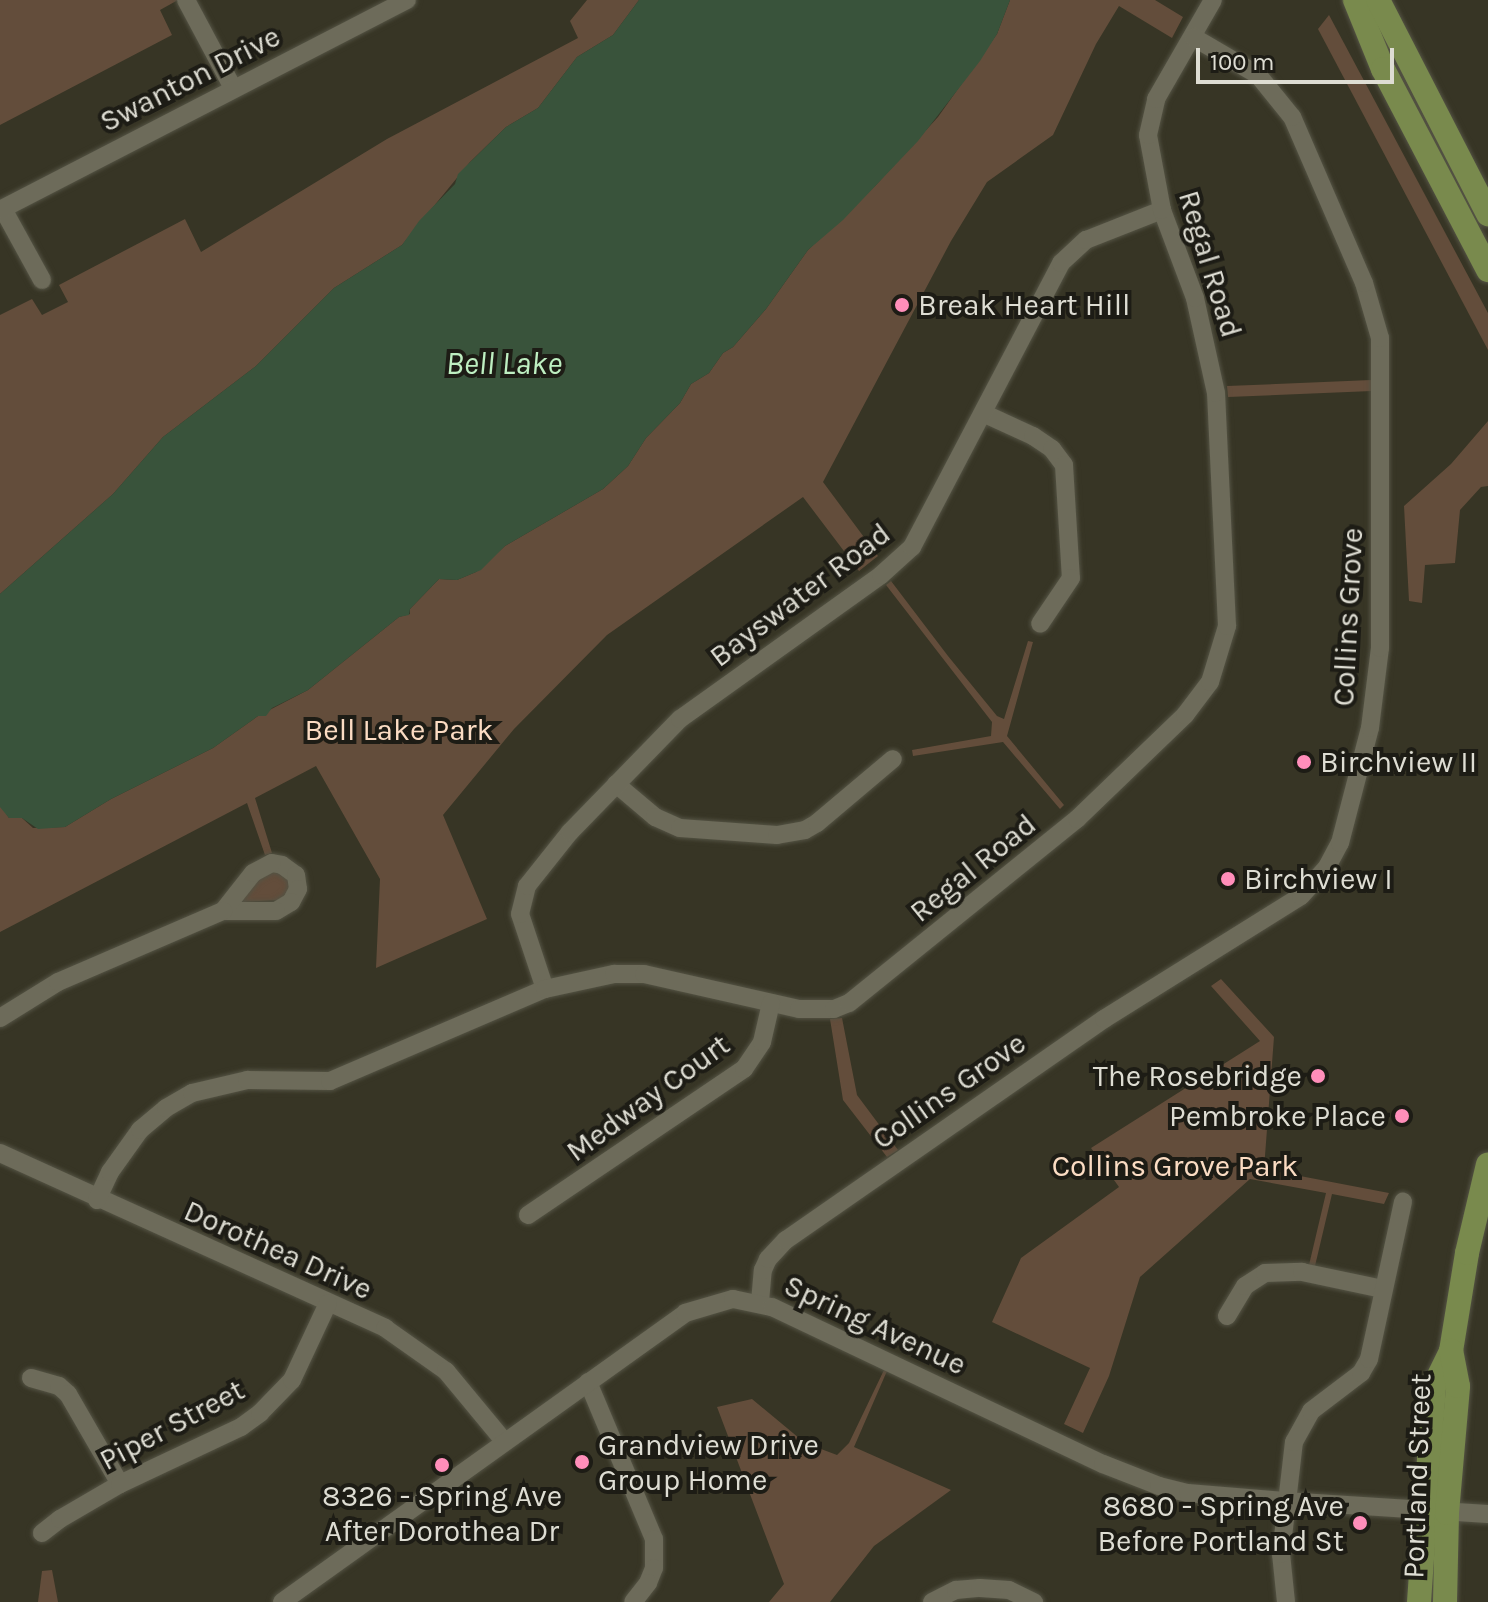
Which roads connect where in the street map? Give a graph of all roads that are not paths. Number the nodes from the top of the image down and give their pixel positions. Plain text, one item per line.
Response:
1 (186, 0) edge
2 (407, 0) edge
3 (1213, 0) edge
4 (1355, 0) edge
5 (1378, 0) edge
6 (1193, 37) junction
7 (233, 88) junction
8 (2, 209) edge
9 (1162, 210) junction
10 (1488, 214) edge
11 (1488, 270) edge
12 (42, 280) dead end
13 (985, 414) junction
14 (1040, 624) dead end
15 (893, 759) dead end
16 (616, 784) junction
17 (223, 911) dead end
18 (545, 989) junction
19 (771, 1003) junction
20 (0, 1018) edge
21 (0, 1153) edge
22 (1488, 1164) edge
23 (97, 1200) junction
24 (1403, 1202) dead end
25 (528, 1215) dead end
26 (1383, 1289) junction
27 (760, 1302) junction
28 (328, 1303) junction
29 (1227, 1316) dead end
30 (31, 1378) dead end
31 (588, 1382) junction
32 (503, 1440) junction
33 (120, 1484) junction
34 (1285, 1501) junction
35 (1435, 1512) junction
36 (1488, 1514) edge
37 (42, 1533) dead end
38 (282, 1602) edge
39 (633, 1602) edge
40 (932, 1602) edge
41 (1034, 1602) edge
42 (1286, 1602) edge
43 (1419, 1602) edge
44 (1445, 1602) edge

1 - 7 street
2 - 7 street, Swanton Drive
3 - 6 street, Regal Road
4 - 11 main road
5 - 10 main road
6 - 9 street, Regal Road
6 - 27 street, Collins Grove
7 - 8 street, Swanton Drive
8 - 12 street
9 - 13 street, Bayswater Road
9 - 19 street, Regal Road
13 - 14 street
13 - 16 street, Bayswater Road
15 - 16 street
16 - 18 street, Bayswater Road
17 - 20 street
18 - 19 street, Regal Road
18 - 23 street, Regal Road
19 - 25 street, Medway Court
21 - 23 street, Dorothea Drive
22 - 35 main road, Portland Street
23 - 28 street, Dorothea Drive
24 - 26 street
26 - 29 street
26 - 34 street
27 - 31 street, Spring Avenue
27 - 34 street, Spring Avenue
28 - 32 street, Dorothea Drive
28 - 33 street, Piper Street
30 - 33 street
31 - 32 street, Spring Avenue
31 - 39 street
32 - 38 street, Spring Avenue
33 - 37 street, Piper Street
34 - 35 street, Spring Avenue
34 - 42 street
35 - 36 street, Spring Avenue
35 - 43 main road, Portland Street
35 - 44 main road, Portland Street
40 - 41 street

